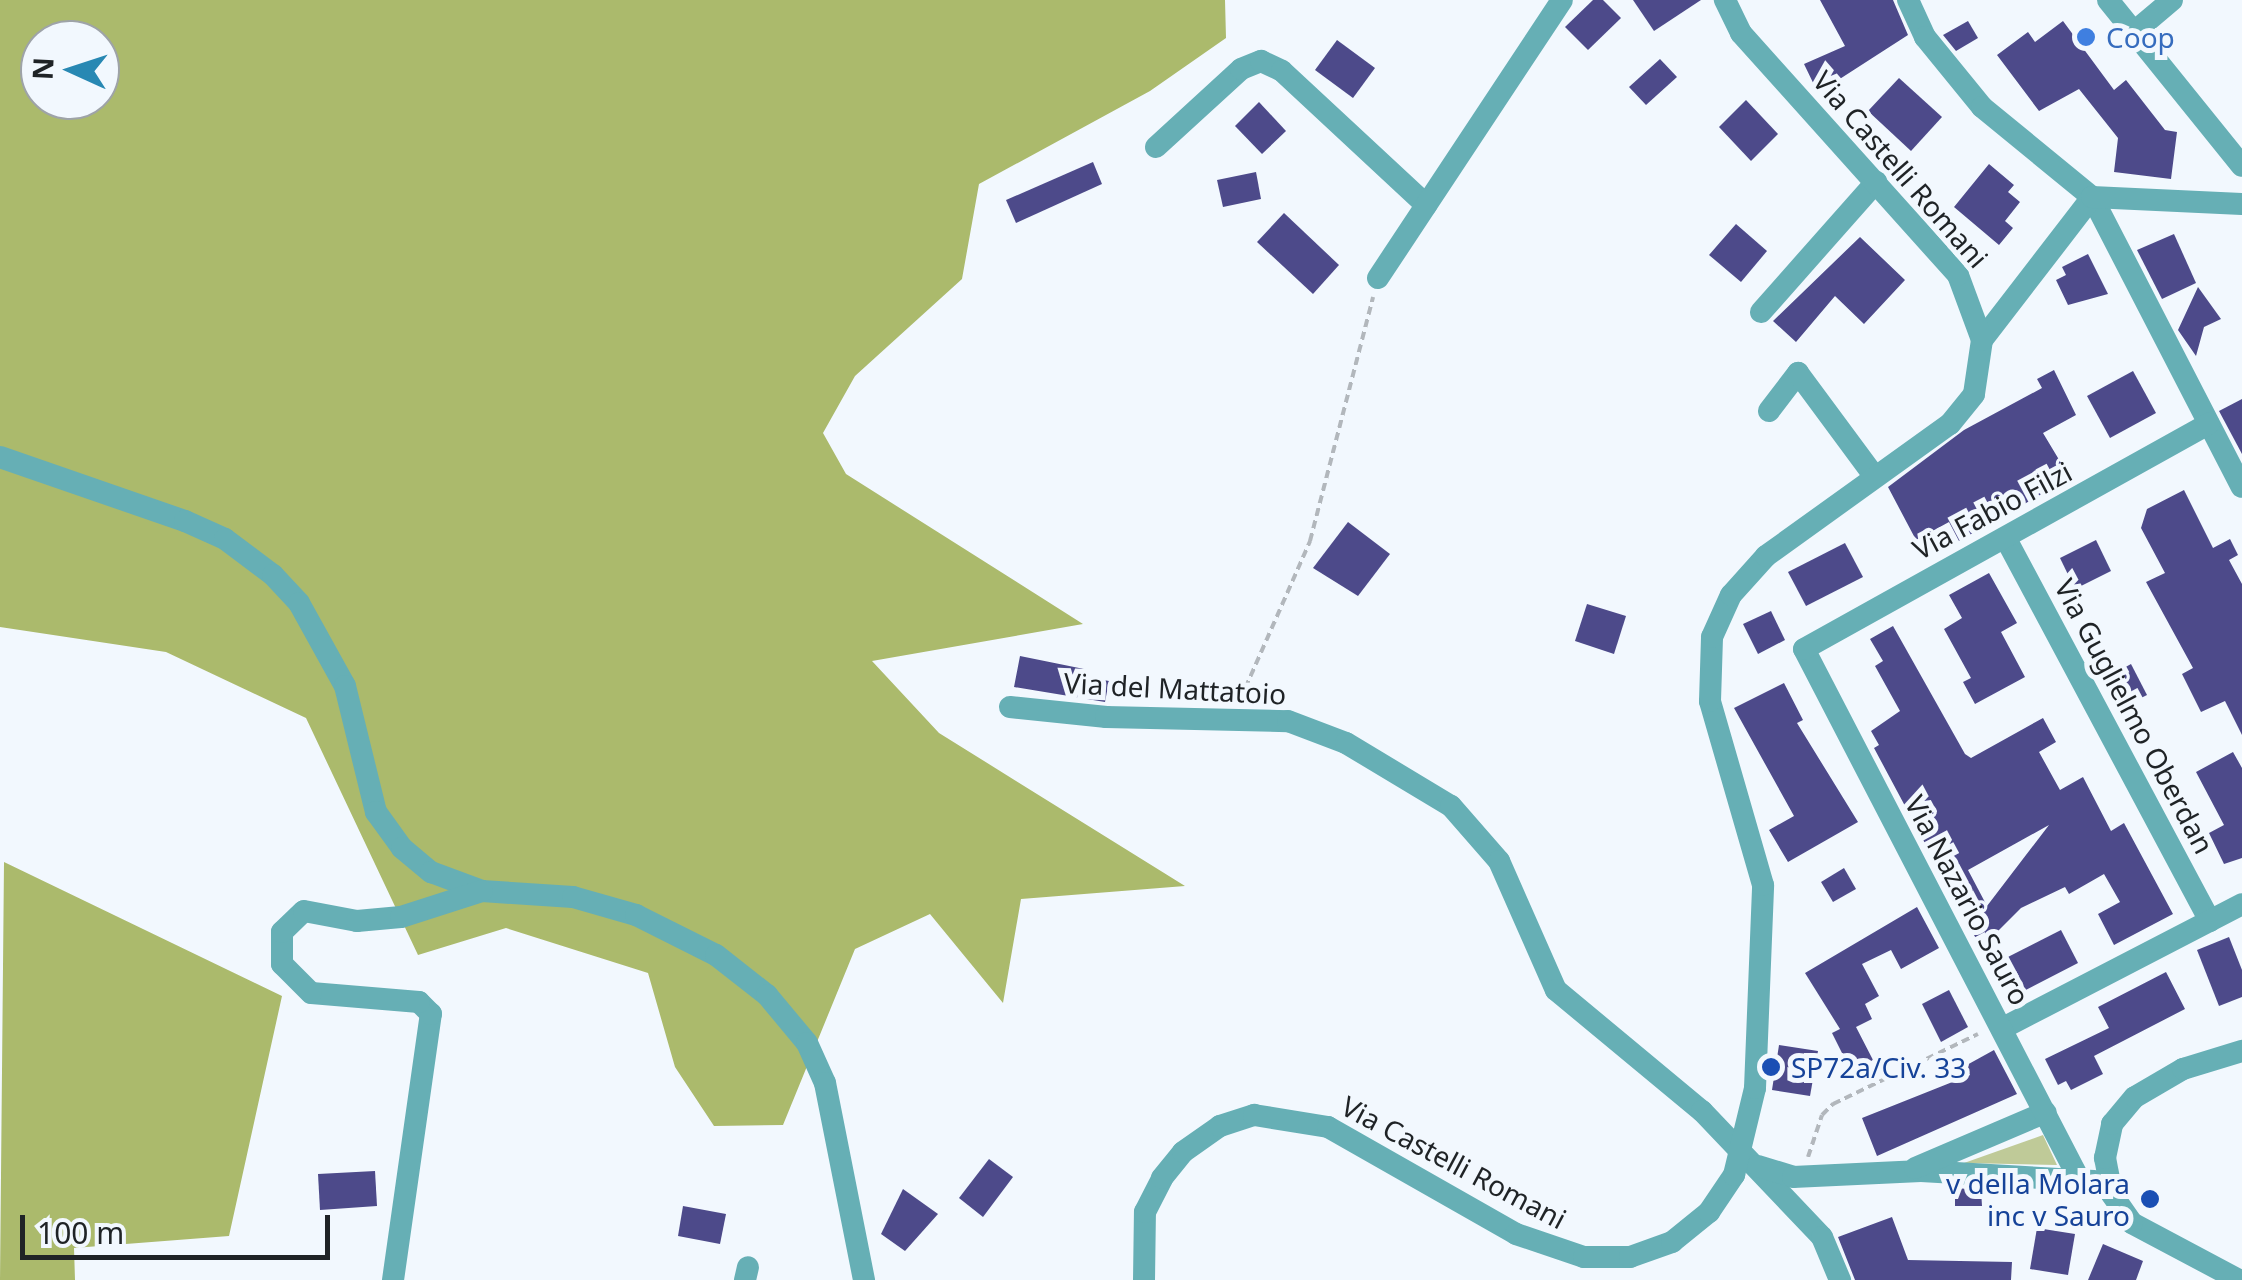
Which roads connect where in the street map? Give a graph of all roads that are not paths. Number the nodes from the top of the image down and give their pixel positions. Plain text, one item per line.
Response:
1 (1562, 0) edge
2 (1724, 0) edge
3 (1908, 0) edge
4 (2108, 0) edge
5 (2172, 0) edge
6 (2133, 34) junction
7 (1156, 146) dead end
8 (2242, 166) edge
9 (1876, 182) junction
10 (2092, 197) junction
11 (2242, 204) edge
12 (1426, 205) junction
13 (1378, 278) road end
14 (1761, 312) dead end
15 (1982, 340) junction
16 (1768, 410) dead end
17 (2209, 424) junction
18 (0, 457) edge
19 (1874, 477) junction
20 (2242, 487) edge
21 (2006, 539) junction
22 (1804, 649) joint
23 (1010, 706) dead end
24 (482, 890) junction
25 (2242, 904) edge
26 (2210, 921) junction
27 (2002, 1026) junction
28 (2242, 1051) edge
29 (2046, 1112) junction
30 (1742, 1156) junction
31 (1906, 1172) junction
32 (2107, 1180) junction
33 (2080, 1181) junction
34 (393, 1280) edge
35 (864, 1280) edge
36 (1144, 1280) edge
37 (1840, 1280) edge
38 (2239, 1280) edge

1 - 12 street
2 - 9 street, Via Castelli Romani
3 - 10 street
4 - 6 street
5 - 6 street
6 - 8 street
7 - 12 street
9 - 14 street
9 - 15 street, Via Castelli Romani
10 - 11 street
10 - 15 street
10 - 17 street
12 - 13 street
15 - 19 street, Via Castelli Romani
16 - 19 street
17 - 20 street
17 - 21 street, Via Fabio Filzi
18 - 24 street
19 - 30 street, Via Castelli Romani
21 - 22 street, Via Fabio Filzi
21 - 26 street, Via Guglielmo Oberdan
22 - 27 street, Via Nazario Sauro
23 - 30 street, Via del Mattatoio
24 - 34 street
24 - 35 street
25 - 26 street
26 - 27 street
27 - 29 street, Via Nazario Sauro
28 - 32 street
29 - 31 street
29 - 33 street, Via Nazario Sauro
30 - 31 street
30 - 36 street, Via Castelli Romani
30 - 37 street, Via del Mattatoio
31 - 33 street
32 - 33 street
32 - 38 street

